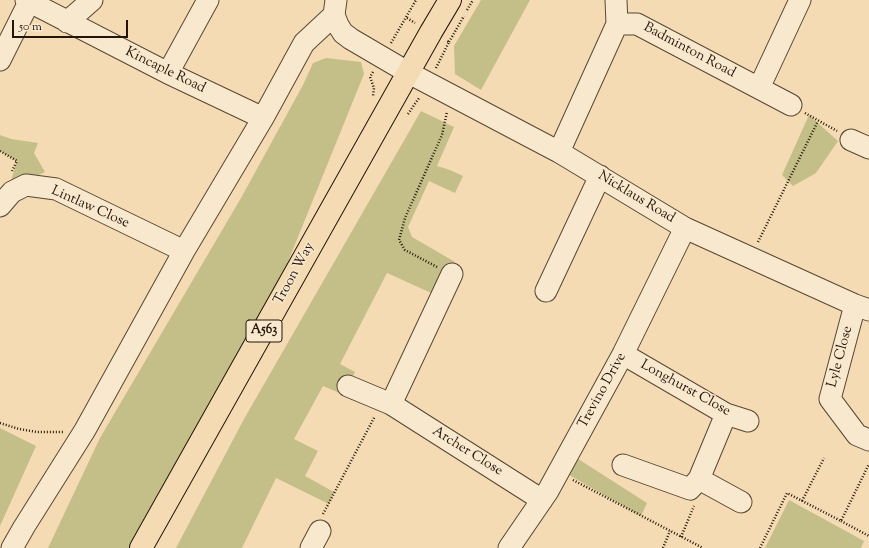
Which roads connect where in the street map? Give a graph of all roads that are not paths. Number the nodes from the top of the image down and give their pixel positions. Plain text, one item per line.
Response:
1 (92, 0) edge
2 (208, 0) edge
3 (450, 0) edge
4 (616, 0) edge
5 (800, 0) edge
6 (27, 1) edge
7 (335, 7) edge
8 (68, 22) junction
9 (617, 24) junction
10 (0, 60) edge
11 (168, 73) junction
12 (408, 73) junction
13 (759, 88) junction
14 (791, 105) road end
15 (263, 118) junction
16 (559, 152) junction
17 (600, 176) junction
18 (6, 199) edge
19 (685, 228) junction
20 (184, 251) junction
21 (452, 274) road end
22 (546, 291) dead end
23 (862, 307) edge
24 (623, 354) junction
25 (348, 386) dead end
26 (387, 403) junction
27 (726, 414) junction
28 (748, 421) dead end
29 (869, 440) edge
30 (623, 465) dead end
31 (695, 484) junction
32 (542, 500) junction
33 (742, 502) dead end
34 (12, 548) edge
35 (141, 548) edge
36 (510, 548) edge

1 - 8 street
2 - 11 street
3 - 12 highway, Troon Way / A563
4 - 9 street
5 - 13 street
6 - 8 street, Kincaple Road
6 - 10 street
7 - 12 street, Nicklaus Road
7 - 15 street
8 - 11 street, Kincaple Road
9 - 13 street, Badminton Road
9 - 16 street
11 - 15 street, Kincaple Road
12 - 16 street, Nicklaus Road
12 - 35 highway, Troon Way / A563
13 - 14 street, Badminton Road
15 - 20 street
16 - 17 street, Nicklaus Road
17 - 19 street, Nicklaus Road
17 - 22 street
18 - 20 street, Lintlaw Close
19 - 23 street, Nicklaus Road
19 - 24 street, Trevino Drive
20 - 34 street
21 - 26 street
23 - 29 street, Lyle Close
24 - 27 street, Longhurst Close
24 - 32 street, Trevino Drive
25 - 26 street, Archer Close
26 - 32 street, Archer Close
27 - 28 street, Longhurst Close
27 - 31 street
30 - 31 street
31 - 33 street
32 - 36 street, Trevino Drive

